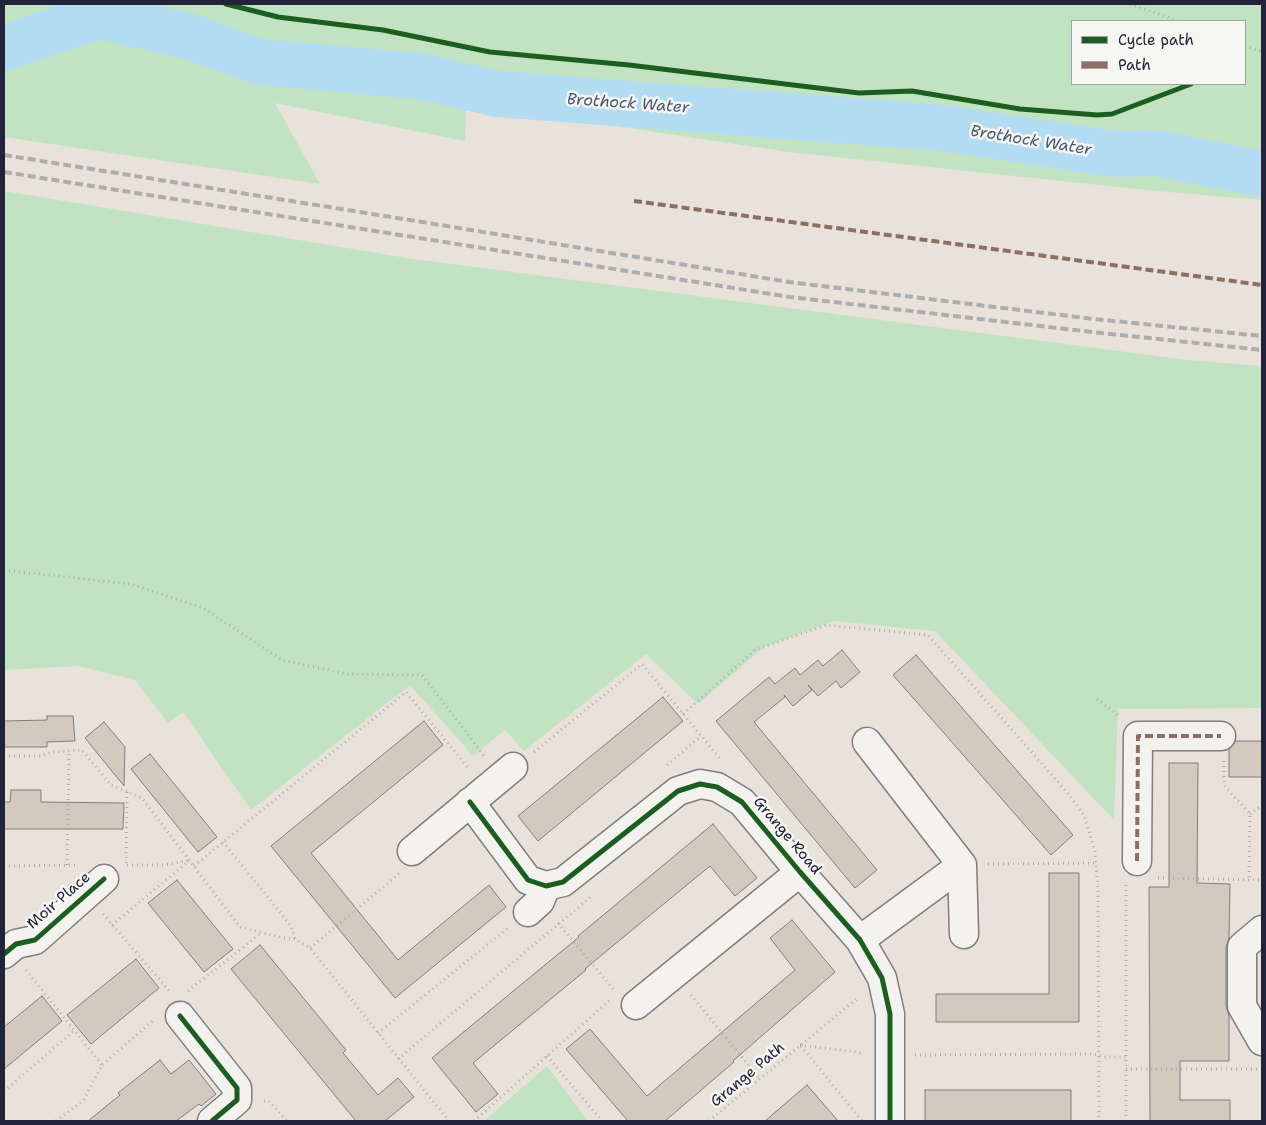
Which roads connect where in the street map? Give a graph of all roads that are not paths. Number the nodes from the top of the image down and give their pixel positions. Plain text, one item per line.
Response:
1 (1221, 736) road end
2 (867, 742) dead end
3 (412, 851) road end
4 (962, 865) junction
5 (1146, 870) road end
6 (800, 872) junction
7 (105, 879) road end
8 (546, 886) junction
9 (528, 912) road end
10 (1262, 930) edge
11 (964, 934) dead end
12 (860, 940) junction
13 (8, 944) edge
14 (621, 1000) road end
15 (178, 1008) road end
16 (1262, 1041) edge
17 (212, 1121) edge
18 (890, 1121) edge

1 - 5 street
2 - 4 street
3 - 8 street
4 - 11 street
4 - 12 street
6 - 8 street, Grange Road
6 - 12 street, Grange Road
6 - 14 street
7 - 13 street, Moir Place
8 - 9 street
10 - 16 street
12 - 18 street, Grange Road
15 - 17 street

